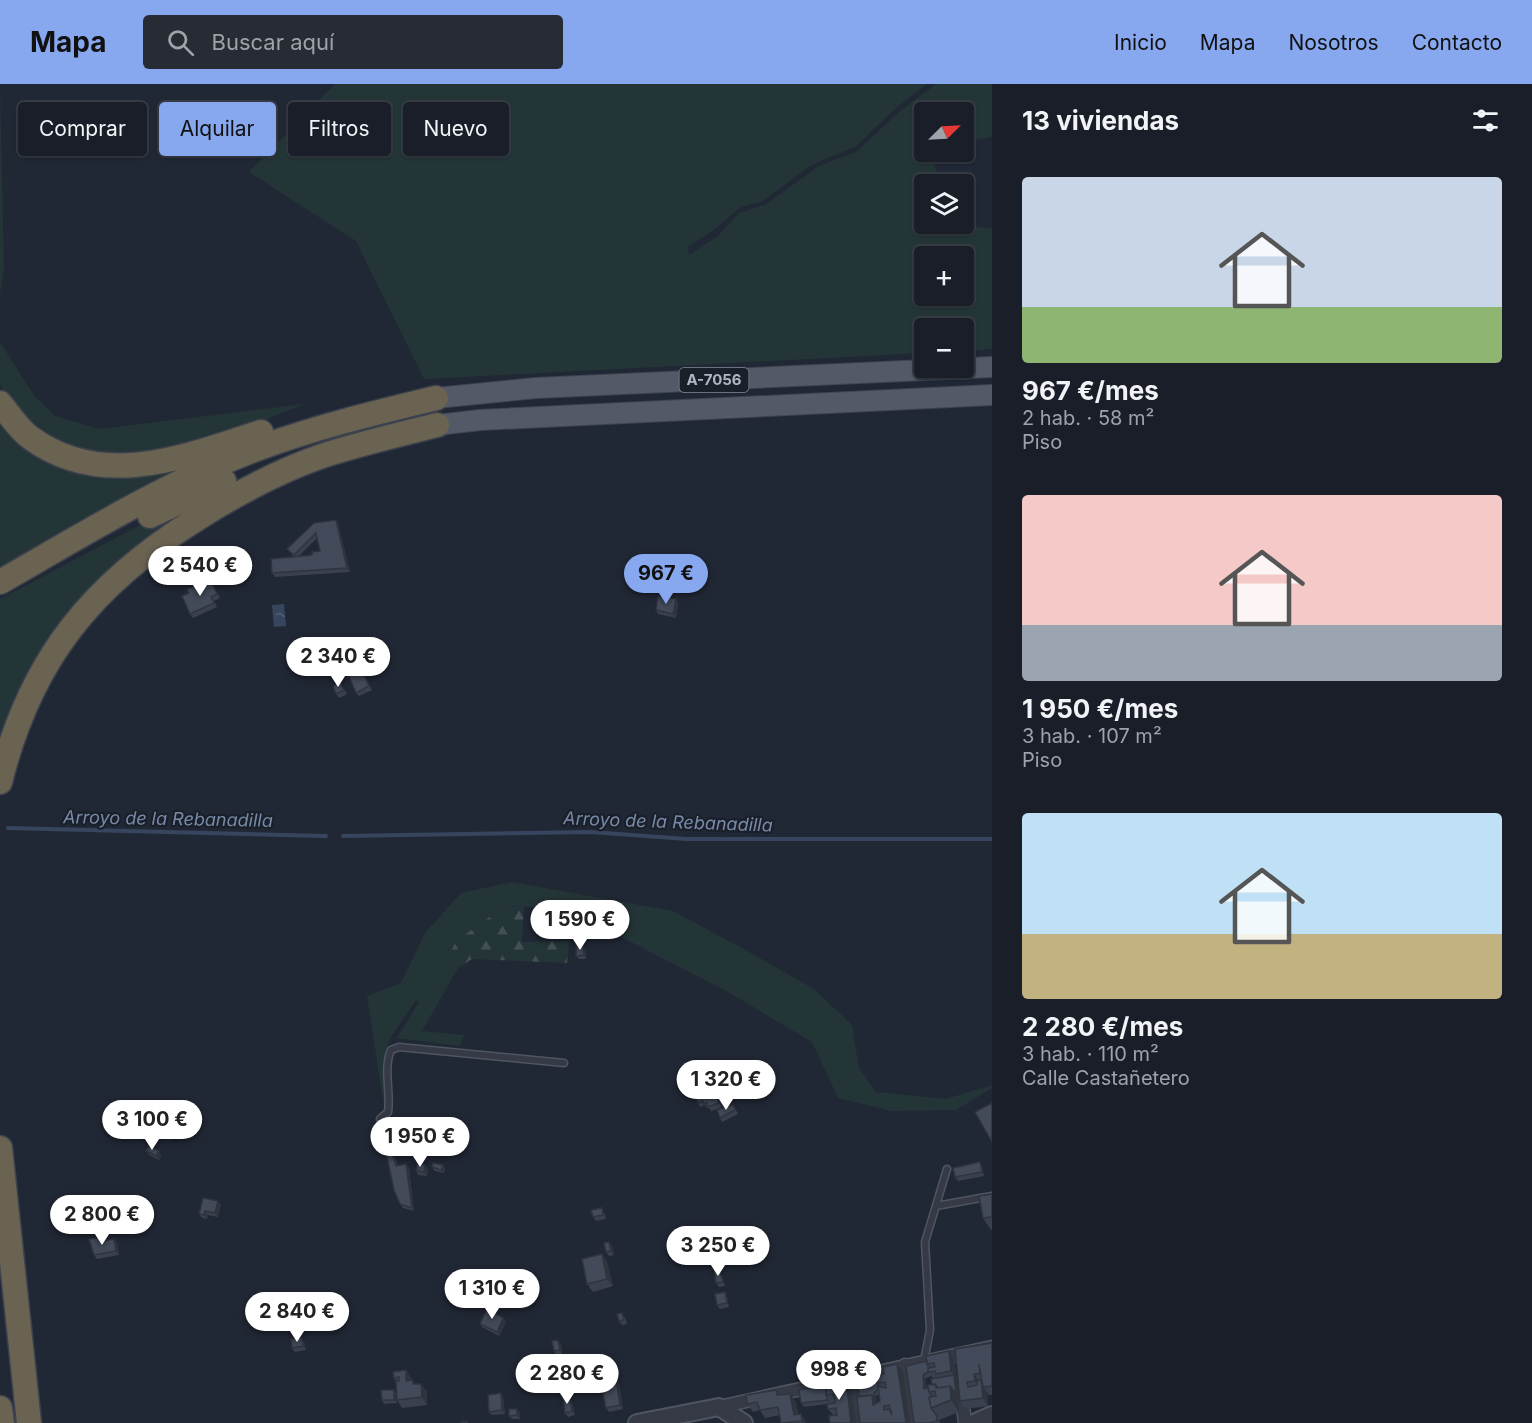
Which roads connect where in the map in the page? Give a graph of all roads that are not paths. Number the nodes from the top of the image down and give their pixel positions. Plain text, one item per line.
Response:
1 (992, 367) edge
2 (992, 395) edge
3 (436, 398) junction
4 (0, 404) edge
5 (437, 425) junction
6 (0, 582) edge
7 (0, 592) edge
8 (0, 782) edge
9 (564, 1064) dead end
10 (380, 1119) dead end
11 (0, 1148) edge
12 (948, 1169) dead end
13 (992, 1196) edge
14 (936, 1206) junction
15 (992, 1347) edge
16 (924, 1361) junction
17 (905, 1365) junction
18 (959, 1365) junction
19 (855, 1377) junction
20 (719, 1407) junction
21 (0, 1409) edge
22 (992, 1415) edge
23 (2, 1423) edge
24 (29, 1423) edge
25 (637, 1423) edge
26 (744, 1423) edge
27 (861, 1423) edge
28 (913, 1423) edge
29 (965, 1423) edge
30 (974, 1423) edge

1 - 3 main road, A-7056
2 - 5 main road, A-7056
3 - 4 highway
3 - 6 highway
5 - 7 highway
5 - 8 highway
9 - 10 lane
11 - 24 highway
12 - 14 lane
13 - 14 lane
14 - 16 lane
15 - 18 street
16 - 17 street
16 - 18 street
17 - 19 street
17 - 28 street
18 - 29 street
19 - 20 street
19 - 27 street
20 - 25 street
20 - 26 street
21 - 23 highway
22 - 30 street

